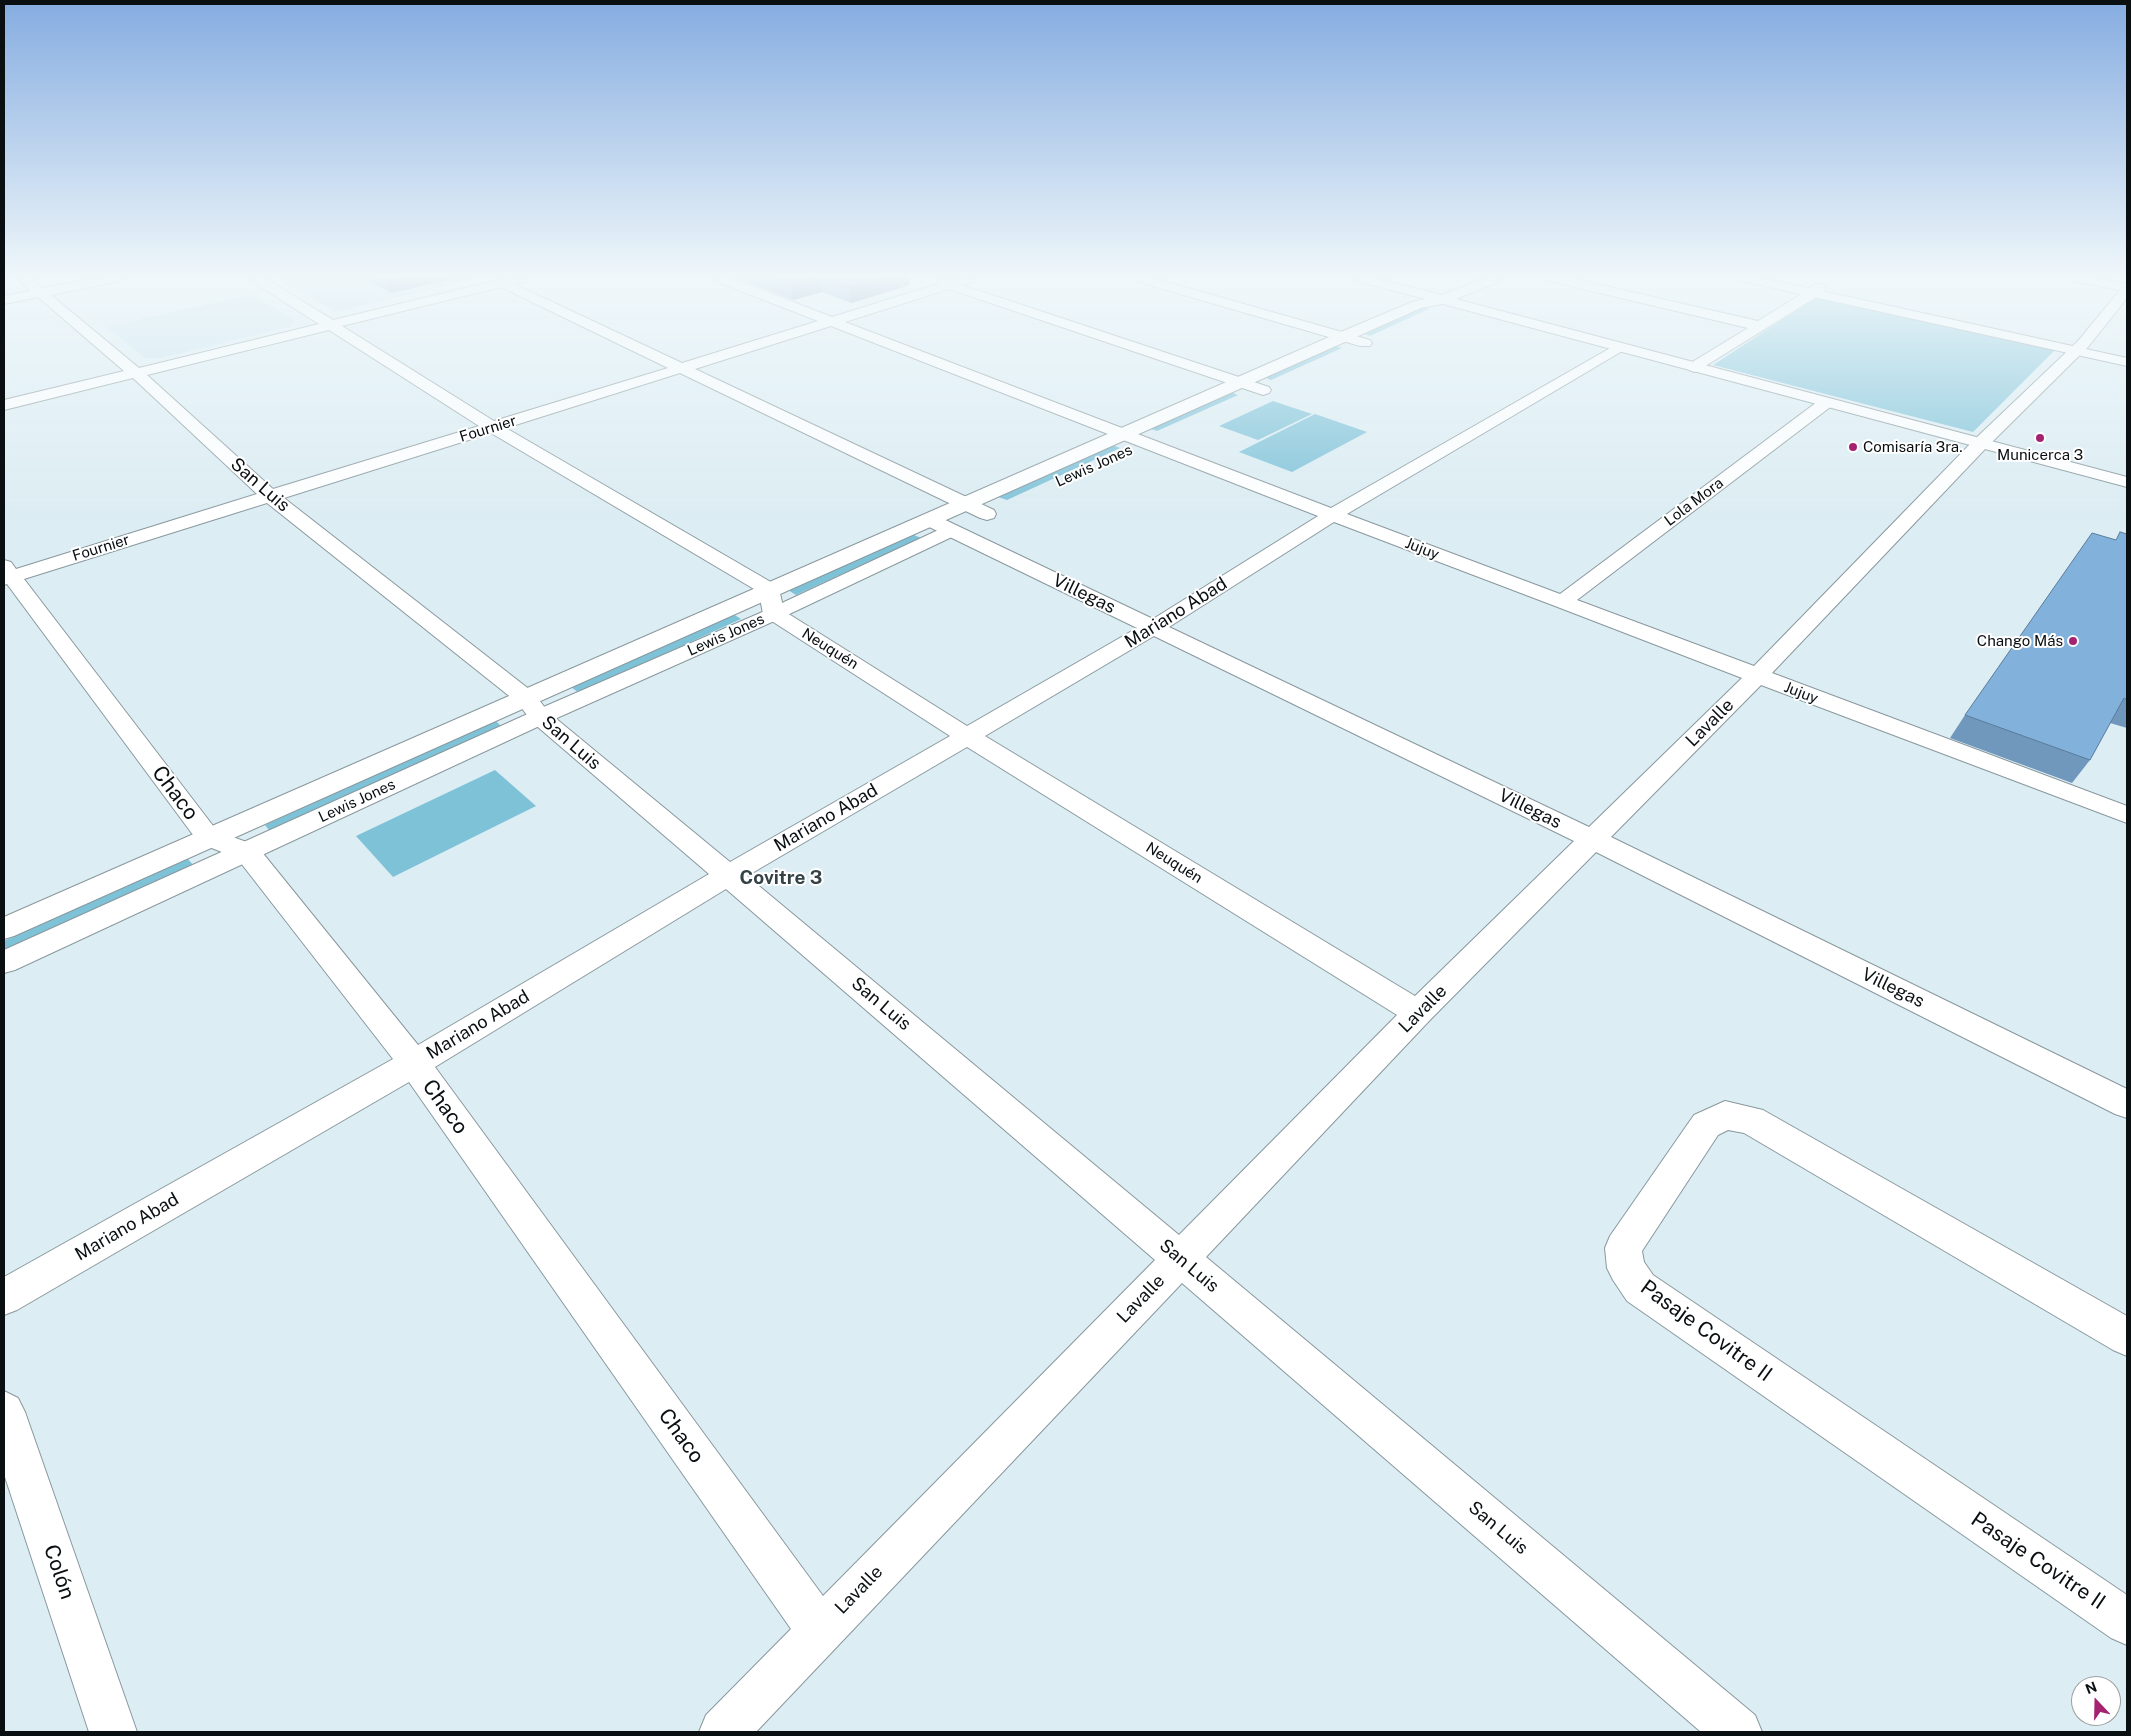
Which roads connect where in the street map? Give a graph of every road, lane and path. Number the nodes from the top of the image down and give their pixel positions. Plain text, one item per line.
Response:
1 (119, 359) edge
2 (193, 359) edge
3 (386, 359) edge
4 (662, 359) edge
5 (709, 359) edge
6 (929, 359) edge
7 (1172, 359) edge
8 (1292, 359) edge
9 (1330, 359) edge
10 (1598, 359) edge
11 (1664, 359) edge
12 (1707, 359) edge
13 (2068, 359) edge
14 (1694, 367) junction
15 (681, 368) junction
16 (136, 373) junction
17 (1241, 382) junction
18 (1263, 390) junction
19 (1827, 402) junction
20 (4, 405) edge
21 (494, 428) junction
22 (1123, 434) junction
23 (1146, 442) junction
24 (1981, 443) junction
25 (2127, 482) edge
26 (270, 496) junction
27 (966, 504) junction
28 (987, 514) junction
29 (1332, 515) junction
30 (930, 520) junction
31 (951, 530) junction
32 (6, 574) edge
33 (769, 589) junction
34 (1562, 602) junction
35 (774, 614) junction
36 (1153, 628) junction
37 (1757, 676) junction
38 (533, 708) junction
39 (967, 736) junction
40 (2127, 815) edge
41 (208, 837) junction
42 (1592, 839) junction
43 (247, 852) junction
44 (728, 875) junction
45 (4, 928) edge
46 (4, 962) edge
47 (1418, 1013) junction
48 (414, 1063) junction
49 (2127, 1104) edge
50 (1180, 1258) junction
51 (4, 1297) edge
52 (2127, 1337) edge
53 (4, 1412) edge
54 (2127, 1622) edge
55 (820, 1631) junction
56 (113, 1732) edge
57 (723, 1732) edge
58 (1738, 1732) edge

1 - 16 street, San Luis
2 - 16 street
3 - 21 street
4 - 15 street
5 - 15 street, Fournier
6 - 22 street, Jujuy
7 - 17 street
8 - 17 street, Lewis Jones
9 - 18 street, Lewis Jones
10 - 29 street, Mariano Abad
11 - 14 street
12 - 14 street
13 - 24 street, Lavalle
14 - 19 street
15 - 21 street, Fournier
15 - 27 street
16 - 20 street
16 - 26 street, San Luis
17 - 18 street
17 - 22 street, Lewis Jones
18 - 23 street, Lewis Jones
19 - 24 street
19 - 34 street, Lola Mora
21 - 26 street, Fournier
21 - 33 street
22 - 23 street, Jujuy
22 - 27 street, Lewis Jones
23 - 28 street, Lewis Jones
23 - 29 street, Jujuy
24 - 25 street
24 - 37 street, Lavalle
26 - 32 street, Fournier
26 - 38 street, San Luis
27 - 28 street
27 - 30 street, Lewis Jones
28 - 31 street, Lewis Jones
29 - 34 street, Jujuy
29 - 36 street, Mariano Abad
30 - 31 street, Villegas
30 - 33 street, Lewis Jones
31 - 35 street, Lewis Jones
31 - 36 street, Villegas
32 - 41 street, Chaco
33 - 35 street
33 - 38 street, Lewis Jones
34 - 37 street, Jujuy
35 - 38 street, Lewis Jones
35 - 39 street, Neuquén
36 - 39 street, Mariano Abad
36 - 42 street, Villegas
37 - 40 street, Jujuy
37 - 42 street, Lavalle
38 - 41 street, Lewis Jones
38 - 43 street, Lewis Jones
38 - 44 street, San Luis
39 - 44 street, Mariano Abad
39 - 47 street, Neuquén
41 - 43 street, Chaco
41 - 45 street, Lewis Jones
42 - 47 street, Lavalle
42 - 49 street, Villegas
43 - 46 street, Lewis Jones
43 - 48 street, Chaco
44 - 48 street, Mariano Abad
44 - 50 street, San Luis
47 - 50 street, Lavalle
48 - 51 street, Mariano Abad
48 - 55 street, Chaco
50 - 55 street, Lavalle
50 - 58 street, San Luis
52 - 54 street, Pasaje Covitre II
53 - 56 street, Colón
55 - 57 street, Lavalle

